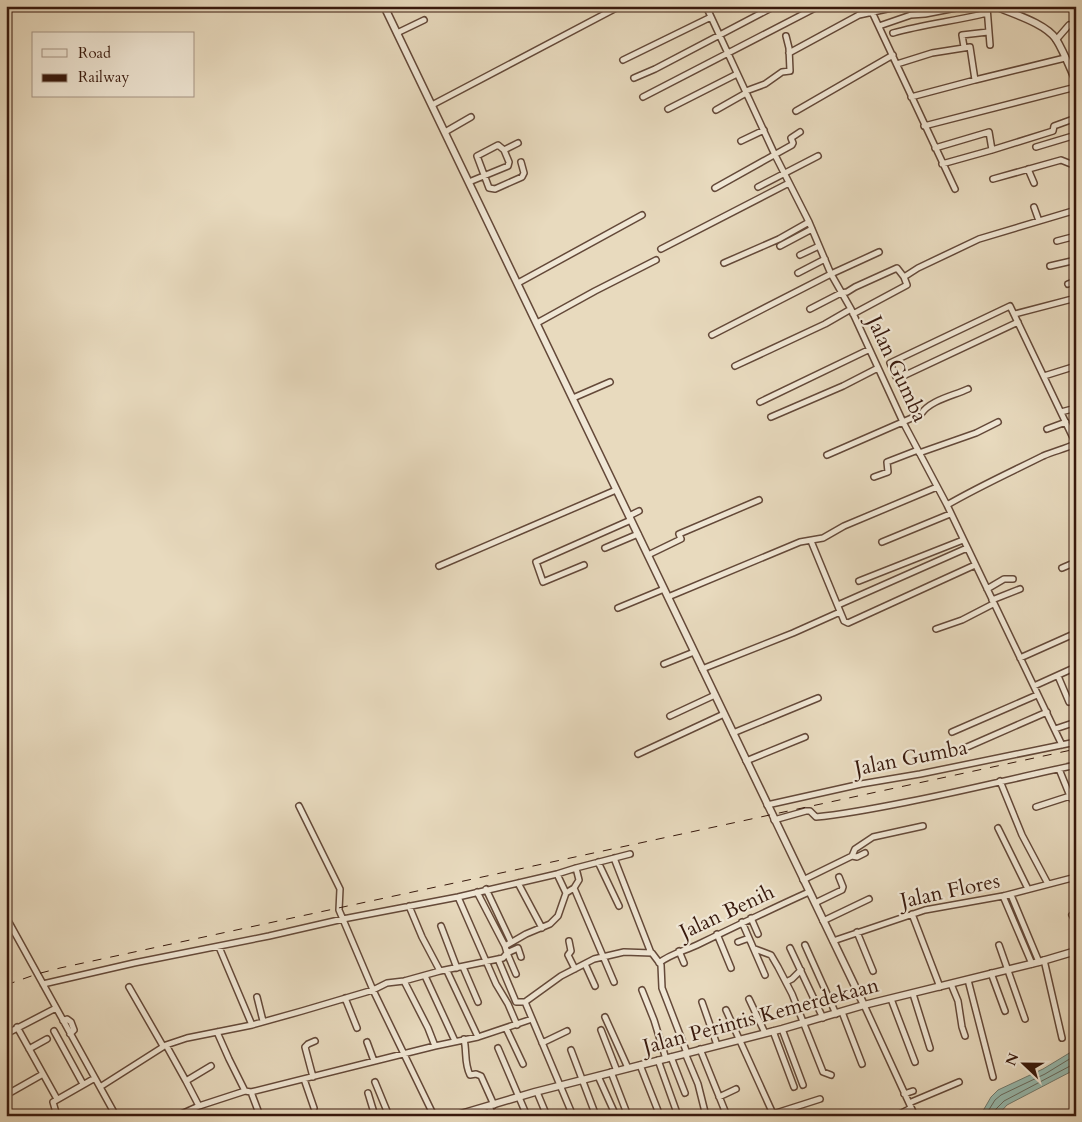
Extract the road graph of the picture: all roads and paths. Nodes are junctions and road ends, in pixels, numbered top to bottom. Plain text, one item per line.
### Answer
1 (384, 6) edge
2 (620, 6) edge
3 (706, 6) edge
4 (775, 6) edge
5 (818, 6) edge
6 (901, 6) edge
7 (966, 6) edge
8 (995, 6) edge
9 (986, 8) edge
10 (872, 12) junction
11 (711, 17) junction
12 (424, 20) dead end
13 (1069, 24) dead end
14 (879, 26) junction
15 (988, 32) junction
16 (397, 33) junction
17 (893, 33) dead end
18 (720, 36) junction
19 (786, 36) dead end
20 (1056, 40) junction
21 (990, 45) dead end
22 (964, 47) junction
23 (789, 53) junction
24 (728, 54) junction
25 (893, 55) junction
26 (1066, 58) junction
27 (623, 60) dead end
28 (896, 64) junction
29 (738, 74) junction
30 (634, 78) dead end
31 (975, 80) junction
32 (1076, 82) edge
33 (1076, 87) edge
34 (746, 92) junction
35 (644, 97) dead end
36 (911, 97) junction
37 (432, 105) junction
38 (668, 109) dead end
39 (716, 110) dead end
40 (796, 110) dead end
41 (471, 117) dead end
42 (1076, 118) edge
43 (924, 126) junction
44 (764, 130) junction
45 (445, 132) junction
46 (800, 132) dead end
47 (1076, 135) edge
48 (742, 141) dead end
49 (518, 143) dead end
50 (1036, 147) dead end
51 (935, 148) junction
52 (504, 150) junction
53 (992, 150) junction
54 (775, 155) junction
55 (818, 156) dead end
56 (521, 162) dead end
57 (1076, 162) edge
58 (942, 164) junction
59 (1028, 169) junction
60 (784, 173) junction
61 (485, 175) junction
62 (993, 180) dead end
63 (469, 182) junction
64 (789, 183) junction
65 (1034, 183) dead end
66 (758, 186) dead end
67 (715, 188) dead end
68 (955, 190) dead end
69 (1034, 207) dead end
70 (1076, 210) edge
71 (642, 215) dead end
72 (809, 222) junction
73 (1039, 222) junction
74 (812, 229) junction
75 (1076, 236) edge
76 (1057, 241) dead end
77 (780, 246) dead end
78 (819, 246) junction
79 (661, 249) dead end
80 (879, 252) dead end
81 (800, 255) dead end
82 (825, 259) junction
83 (656, 260) dead end
84 (1076, 260) edge
85 (724, 263) dead end
86 (1050, 266) dead end
87 (798, 272) dead end
88 (831, 274) junction
89 (904, 277) junction
90 (1076, 281) edge
91 (518, 283) junction
92 (1068, 284) dead end
93 (841, 293) junction
94 (1076, 298) edge
95 (810, 309) dead end
96 (852, 312) junction
97 (1015, 314) junction
98 (537, 322) junction
99 (1018, 322) junction
100 (712, 335) dead end
101 (868, 350) junction
102 (735, 366) dead end
103 (1076, 366) edge
104 (878, 368) junction
105 (894, 371) junction
106 (882, 374) junction
107 (1044, 376) junction
108 (610, 382) dead end
109 (968, 389) dead end
110 (573, 398) junction
111 (760, 402) dead end
112 (1076, 408) edge
113 (1061, 412) junction
114 (771, 417) dead end
115 (903, 422) junction
116 (998, 422) dead end
117 (1066, 422) junction
118 (1047, 429) dead end
119 (1076, 444) edge
120 (918, 452) junction
121 (827, 455) dead end
122 (874, 477) dead end
123 (937, 487) junction
124 (616, 490) junction
125 (760, 500) dead end
126 (947, 505) junction
127 (639, 511) dead end
128 (950, 514) junction
129 (630, 518) junction
130 (638, 534) junction
131 (963, 540) junction
132 (811, 541) junction
133 (882, 542) dead end
134 (605, 548) dead end
135 (967, 548) junction
136 (648, 555) junction
137 (1076, 562) edge
138 (584, 565) dead end
139 (976, 565) junction
140 (439, 566) dead end
141 (1062, 568) dead end
142 (1013, 578) dead end
143 (859, 581) dead end
144 (664, 589) junction
145 (987, 589) junction
146 (1020, 589) dead end
147 (668, 598) junction
148 (993, 602) junction
149 (838, 605) junction
150 (618, 608) dead end
151 (840, 612) junction
152 (936, 629) dead end
153 (1076, 633) edge
154 (694, 652) junction
155 (1020, 658) junction
156 (664, 664) dead end
157 (1076, 667) edge
158 (702, 669) junction
159 (1058, 676) junction
160 (1034, 686) junction
161 (715, 695) junction
162 (1037, 695) junction
163 (818, 698) dead end
164 (1069, 702) dead end
165 (1047, 712) junction
166 (724, 714) junction
167 (670, 716) dead end
168 (1076, 722) edge
169 (1055, 729) junction
170 (952, 732) dead end
171 (733, 733) junction
172 (805, 737) dead end
173 (1076, 742) edge
174 (1062, 745) junction
175 (958, 751) dead end
176 (638, 754) dead end
177 (746, 761) junction
178 (1076, 765) edge
179 (1059, 768) junction
180 (1000, 781) junction
181 (1070, 796) junction
182 (767, 805) junction
183 (1076, 805) edge
184 (299, 806) dead end
185 (1036, 808) dead end
186 (774, 820) junction
187 (923, 826) dead end
188 (998, 828) dead end
189 (865, 853) dead end
190 (630, 854) dead end
191 (852, 856) junction
192 (614, 858) junction
193 (598, 862) junction
194 (576, 868) junction
195 (557, 874) junction
196 (839, 877) dead end
197 (1076, 877) edge
198 (803, 880) junction
199 (518, 883) junction
200 (1048, 884) junction
201 (574, 888) junction
202 (486, 889) junction
203 (1028, 889) junction
204 (477, 892) junction
205 (809, 892) junction
206 (566, 894) junction
207 (1011, 894) junction
208 (1003, 896) junction
209 (458, 897) junction
210 (869, 899) dead end
211 (815, 903) junction
212 (409, 906) junction
213 (619, 906) dead end
214 (912, 914) junction
215 (1072, 915) dead end
216 (6, 917) edge
217 (343, 918) junction
218 (751, 918) junction
219 (823, 921) junction
220 (742, 922) junction
221 (1076, 922) edge
222 (441, 926) dead end
223 (542, 928) junction
224 (857, 932) junction
225 (717, 934) junction
226 (758, 934) dead end
227 (749, 938) junction
228 (569, 941) dead end
229 (833, 941) junction
230 (510, 942) junction
231 (738, 942) dead end
232 (1000, 945) dead end
233 (505, 946) junction
234 (805, 946) dead end
235 (218, 947) junction
236 (790, 948) dead end
237 (755, 950) junction
238 (1076, 951) edge
239 (679, 952) junction
240 (507, 953) junction
241 (652, 953) junction
242 (522, 957) dead end
243 (604, 958) junction
244 (498, 960) junction
245 (487, 962) junction
246 (1038, 962) junction
247 (659, 963) junction
248 (684, 963) dead end
249 (585, 964) junction
250 (463, 967) junction
251 (457, 968) junction
252 (731, 968) dead end
253 (575, 969) junction
254 (1007, 969) junction
255 (801, 970) junction
256 (440, 971) junction
257 (447, 971) junction
258 (873, 971) dead end
259 (516, 974) dead end
260 (765, 974) dead end
261 (991, 974) junction
262 (424, 976) junction
263 (968, 980) junction
264 (404, 981) junction
265 (614, 982) dead end
266 (786, 982) junction
267 (43, 984) junction
268 (951, 984) junction
269 (595, 986) dead end
270 (129, 987) dead end
271 (940, 987) junction
272 (373, 990) junction
273 (642, 990) dead end
274 (913, 994) junction
275 (257, 998) dead end
276 (345, 998) junction
277 (749, 999) dead end
278 (891, 999) junction
279 (478, 1002) dead end
280 (525, 1002) junction
281 (702, 1002) dead end
282 (864, 1005) junction
283 (56, 1008) junction
284 (726, 1010) dead end
285 (1005, 1011) dead end
286 (839, 1013) junction
287 (605, 1017) dead end
288 (823, 1018) junction
289 (532, 1019) junction
290 (1025, 1019) dead end
291 (263, 1021) junction
292 (804, 1023) junction
293 (252, 1024) junction
294 (517, 1025) junction
295 (17, 1027) junction
296 (357, 1028) dead end
297 (506, 1028) junction
298 (782, 1029) junction
299 (54, 1030) dead end
300 (601, 1030) dead end
301 (567, 1031) dead end
302 (773, 1031) junction
303 (218, 1032) junction
304 (765, 1033) junction
305 (6, 1034) edge
306 (965, 1036) dead end
307 (478, 1037) junction
308 (1062, 1038) dead end
309 (47, 1039) dead end
310 (464, 1039) junction
311 (739, 1039) junction
312 (315, 1041) dead end
313 (455, 1041) junction
314 (367, 1042) dead end
315 (542, 1043) junction
316 (717, 1045) junction
317 (165, 1046) junction
318 (435, 1046) junction
319 (498, 1048) dead end
320 (930, 1048) dead end
321 (29, 1049) junction
322 (700, 1049) junction
323 (571, 1050) dead end
324 (686, 1053) junction
325 (405, 1054) junction
326 (669, 1058) junction
327 (658, 1060) junction
328 (374, 1061) junction
329 (915, 1062) dead end
330 (523, 1064) dead end
331 (862, 1064) dead end
332 (640, 1065) junction
333 (211, 1066) dead end
334 (628, 1068) junction
335 (614, 1072) junction
336 (43, 1074) junction
337 (831, 1075) dead end
338 (598, 1076) junction
339 (313, 1077) junction
340 (993, 1077) dead end
341 (95, 1078) junction
342 (304, 1079) junction
343 (583, 1080) junction
344 (186, 1081) junction
345 (374, 1082) dead end
346 (959, 1082) dead end
347 (83, 1084) junction
348 (803, 1085) dead end
349 (561, 1086) junction
350 (100, 1087) junction
351 (794, 1087) dead end
352 (736, 1090) dead end
353 (913, 1091) dead end
354 (248, 1092) junction
355 (537, 1092) junction
356 (368, 1093) dead end
357 (685, 1093) dead end
358 (904, 1094) junction
359 (6, 1095) edge
360 (519, 1097) junction
361 (719, 1097) junction
362 (820, 1099) dead end
363 (57, 1100) junction
364 (910, 1105) junction
365 (199, 1106) junction
366 (491, 1106) junction
367 (314, 1108) dead end
368 (677, 1113) dead end
369 (458, 1115) edge
370 (773, 1115) edge
371 (57, 1116) edge
372 (116, 1116) edge
373 (177, 1116) edge
374 (260, 1116) edge
375 (375, 1116) edge
376 (389, 1116) edge
377 (434, 1116) edge
378 (493, 1116) edge
379 (527, 1116) edge
380 (547, 1116) edge
381 (573, 1116) edge
382 (596, 1116) edge
383 (616, 1116) edge
384 (628, 1116) edge
385 (660, 1116) edge
386 (706, 1116) edge
387 (727, 1116) edge
388 (896, 1116) edge
389 (915, 1116) edge

1 - 16 street
2 - 37 street
3 - 11 street, Jalan Gumba
4 - 18 street
5 - 24 street
6 - 10 street
7 - 14 street
8 - 20 street
9 - 15 street
9 - 17 street
10 - 14 street
10 - 23 street
11 - 18 street, Jalan Gumba
11 - 27 street
12 - 16 street
13 - 20 street
14 - 25 street
15 - 21 street
15 - 22 street
16 - 37 street
18 - 24 street, Jalan Gumba
18 - 30 street
19 - 23 street
20 - 26 street
22 - 28 street
22 - 31 street
23 - 34 street
24 - 29 street, Jalan Gumba
24 - 35 street
25 - 28 street
25 - 40 street
26 - 31 street
26 - 32 street
28 - 36 street
29 - 34 street, Jalan Gumba
29 - 38 street
31 - 36 street
33 - 43 street
34 - 39 street
34 - 44 street, Jalan Gumba
36 - 43 street
37 - 45 street
41 - 45 street
42 - 53 street
43 - 51 street
44 - 48 street
44 - 54 street, Jalan Gumba
45 - 63 street
46 - 54 street
47 - 50 street
49 - 52 street
51 - 53 street
51 - 58 street
52 - 61 street
52 - 61 street
53 - 58 street
54 - 60 street, Jalan Gumba
54 - 67 street
55 - 60 street
56 - 61 street
57 - 59 street
58 - 68 street
59 - 62 street
59 - 65 street
60 - 64 street, Jalan Gumba
60 - 66 street
61 - 63 street
63 - 91 street
64 - 72 street, Jalan Gumba
64 - 79 street
69 - 73 street
70 - 73 street
71 - 91 street
72 - 74 street, Jalan Gumba
72 - 85 street
73 - 89 street
74 - 77 street
74 - 78 street, Jalan Gumba
75 - 76 street
78 - 81 street
78 - 82 street, Jalan Gumba
80 - 88 street
82 - 87 street
82 - 88 street, Jalan Gumba
83 - 98 street
84 - 86 street
88 - 93 street, Jalan Gumba
88 - 100 street
89 - 93 street
89 - 96 street
90 - 92 street
91 - 98 street
93 - 95 street
93 - 96 street, Jalan Gumba
94 - 97 street
96 - 101 street, Jalan Gumba
96 - 102 street
97 - 99 street
97 - 105 street
98 - 110 street
99 - 105 street
99 - 107 street
101 - 104 street, Jalan Gumba
101 - 111 street
103 - 107 street
104 - 106 street, Jalan Gumba
104 - 114 street
105 - 106 street
106 - 115 street, Jalan Gumba
107 - 113 street
108 - 110 street
109 - 115 street
110 - 124 street
112 - 113 street
113 - 117 street
115 - 120 street, Jalan Gumba
115 - 121 street
116 - 120 street
117 - 118 street
117 - 119 street
119 - 126 street
120 - 122 street
120 - 123 street, Jalan Gumba
123 - 126 street, Jalan Gumba
123 - 132 street
124 - 129 street
124 - 140 street
125 - 136 street
126 - 128 street, Jalan Gumba
127 - 129 street
128 - 131 street, Jalan Gumba
128 - 133 street
129 - 130 street
129 - 138 street
130 - 134 street
130 - 136 street
131 - 135 street, Jalan Gumba
131 - 143 street
132 - 147 street
132 - 149 street
135 - 139 street, Jalan Gumba
135 - 149 street
136 - 144 street
137 - 141 street
139 - 145 street, Jalan Gumba
139 - 151 street
142 - 145 street
144 - 147 street
144 - 150 street
145 - 148 street, Jalan Gumba
146 - 148 street
147 - 154 street
148 - 152 street
148 - 155 street, Jalan Gumba
149 - 151 street
151 - 158 street
153 - 155 street
154 - 156 street
154 - 158 street
155 - 160 street, Jalan Gumba
157 - 159 street
158 - 161 street
159 - 160 street
159 - 164 street
160 - 162 street, Jalan Gumba
161 - 166 street
161 - 167 street
162 - 165 street, Jalan Gumba
162 - 170 street
163 - 171 street
165 - 169 street, Jalan Gumba
165 - 175 street
166 - 171 street
166 - 176 street
168 - 169 street
169 - 174 street, Jalan Gumba
171 - 177 street
172 - 177 street
173 - 174 street, Jalan Gumba
174 - 182 street, Jalan Gumba
177 - 182 street
178 - 179 street
179 - 180 street
179 - 181 street
180 - 186 street
180 - 200 street
181 - 183 street
181 - 185 street
182 - 186 street
184 - 217 street
186 - 198 street
187 - 191 street
188 - 203 street
189 - 191 street
190 - 192 street
191 - 198 street
192 - 193 street
192 - 241 street
193 - 194 street
193 - 213 street
194 - 195 street
194 - 201 street
195 - 199 street
195 - 206 street
196 - 211 street
197 - 200 street, Jalan Flores
198 - 205 street
199 - 202 street
199 - 223 street
200 - 203 street, Jalan Flores
201 - 206 street
201 - 243 street
202 - 204 street
202 - 230 street
203 - 207 street, Jalan Flores
204 - 209 street
204 - 233 street
205 - 211 street
205 - 218 street, Jalan Benih
206 - 223 street
207 - 208 street, Jalan Flores
207 - 246 street
208 - 214 street, Jalan Flores
208 - 246 street
209 - 212 street
209 - 245 street
210 - 219 street
211 - 219 street
212 - 217 street
212 - 256 street
214 - 224 street, Jalan Flores
214 - 271 street
215 - 221 street
216 - 267 street
217 - 235 street
217 - 272 street
218 - 220 street, Jalan Benih
218 - 226 street
219 - 229 street
220 - 225 street, Jalan Benih
220 - 227 street
222 - 251 street
223 - 230 street
224 - 229 street, Jalan Flores
224 - 258 street
225 - 239 street, Jalan Benih
225 - 252 street
227 - 231 street
227 - 237 street
228 - 253 street
229 - 282 street
230 - 233 street
232 - 254 street
233 - 240 street
234 - 286 street
235 - 267 street
235 - 293 street
236 - 255 street
237 - 260 street
237 - 266 street
238 - 246 street, Jalan Perintis Kemerdekaan
239 - 247 street, Jalan Benih
239 - 248 street
240 - 242 street
240 - 244 street
240 - 259 street
241 - 243 street
241 - 247 street
243 - 249 street
243 - 265 street
244 - 245 street
244 - 280 street
245 - 250 street
245 - 294 street
246 - 254 street, Jalan Perintis Kemerdekaan
246 - 308 street
247 - 324 street
249 - 253 street
249 - 269 street
250 - 251 street
250 - 279 street
251 - 257 street
253 - 280 street
254 - 261 street, Jalan Perintis Kemerdekaan
254 - 290 street
255 - 266 street
255 - 288 street
256 - 257 street
256 - 262 street
257 - 307 street
261 - 263 street, Jalan Perintis Kemerdekaan
261 - 285 street
262 - 264 street
262 - 313 street
263 - 268 street, Jalan Perintis Kemerdekaan
263 - 340 street
264 - 272 street
264 - 318 street
266 - 292 street
267 - 283 street
268 - 271 street, Jalan Perintis Kemerdekaan
268 - 306 street
270 - 317 street
271 - 274 street, Jalan Perintis Kemerdekaan
272 - 276 street
272 - 325 street
273 - 326 street
274 - 278 street, Jalan Perintis Kemerdekaan
274 - 320 street
275 - 291 street
276 - 291 street
276 - 296 street
277 - 304 street
278 - 282 street, Jalan Perintis Kemerdekaan
278 - 329 street
280 - 289 street
281 - 316 street
282 - 286 street, Jalan Perintis Kemerdekaan
282 - 358 street
283 - 295 street
283 - 341 street
284 - 311 street
286 - 288 street, Jalan Perintis Kemerdekaan
286 - 331 street
287 - 334 street
288 - 292 street, Jalan Perintis Kemerdekaan
289 - 294 street
289 - 315 street
291 - 293 street
292 - 298 street, Jalan Perintis Kemerdekaan
292 - 337 street
293 - 303 street
294 - 297 street
295 - 305 street
295 - 321 street
297 - 307 street
297 - 330 street
298 - 302 street, Jalan Perintis Kemerdekaan
298 - 348 street
299 - 347 street
300 - 335 street
301 - 315 street
302 - 304 street, Jalan Perintis Kemerdekaan
302 - 351 street
303 - 317 street
303 - 354 street
304 - 311 street, Jalan Perintis Kemerdekaan
307 - 310 street
309 - 321 street
310 - 313 street
310 - 366 street
311 - 316 street, Jalan Perintis Kemerdekaan
311 - 370 street
312 - 339 street
313 - 318 street
314 - 328 street
315 - 349 street
316 - 322 street, Jalan Perintis Kemerdekaan
317 - 344 street
317 - 350 street
318 - 325 street
319 - 360 street
321 - 336 street
322 - 324 street, Jalan Perintis Kemerdekaan
322 - 361 street
323 - 343 street
324 - 326 street, Jalan Perintis Kemerdekaan
324 - 386 street
325 - 328 street
325 - 377 street
326 - 327 street, Jalan Perintis Kemerdekaan
326 - 357 street
327 - 332 street, Jalan Perintis Kemerdekaan
327 - 368 street
328 - 339 street
332 - 334 street, Jalan Perintis Kemerdekaan
332 - 385 street
333 - 344 street
334 - 335 street, Jalan Perintis Kemerdekaan
335 - 338 street, Jalan Perintis Kemerdekaan
335 - 384 street
336 - 359 street
336 - 363 street
338 - 343 street, Jalan Perintis Kemerdekaan
338 - 383 street
339 - 342 street
341 - 347 street
341 - 350 street
342 - 354 street
342 - 367 street
343 - 349 street, Jalan Perintis Kemerdekaan
343 - 382 street
344 - 365 street
345 - 376 street
346 - 364 street
347 - 363 street
349 - 355 street, Jalan Perintis Kemerdekaan
349 - 381 street
350 - 372 street
352 - 361 street
353 - 358 street
354 - 365 street
354 - 374 street
355 - 360 street, Jalan Perintis Kemerdekaan
355 - 380 street
356 - 375 street
358 - 364 street
360 - 366 street, Jalan Perintis Kemerdekaan
360 - 379 street
361 - 387 street
362 - 370 street
363 - 371 street
364 - 388 street
364 - 389 street
365 - 373 street
366 - 369 street, Jalan Perintis Kemerdekaan
366 - 378 street

